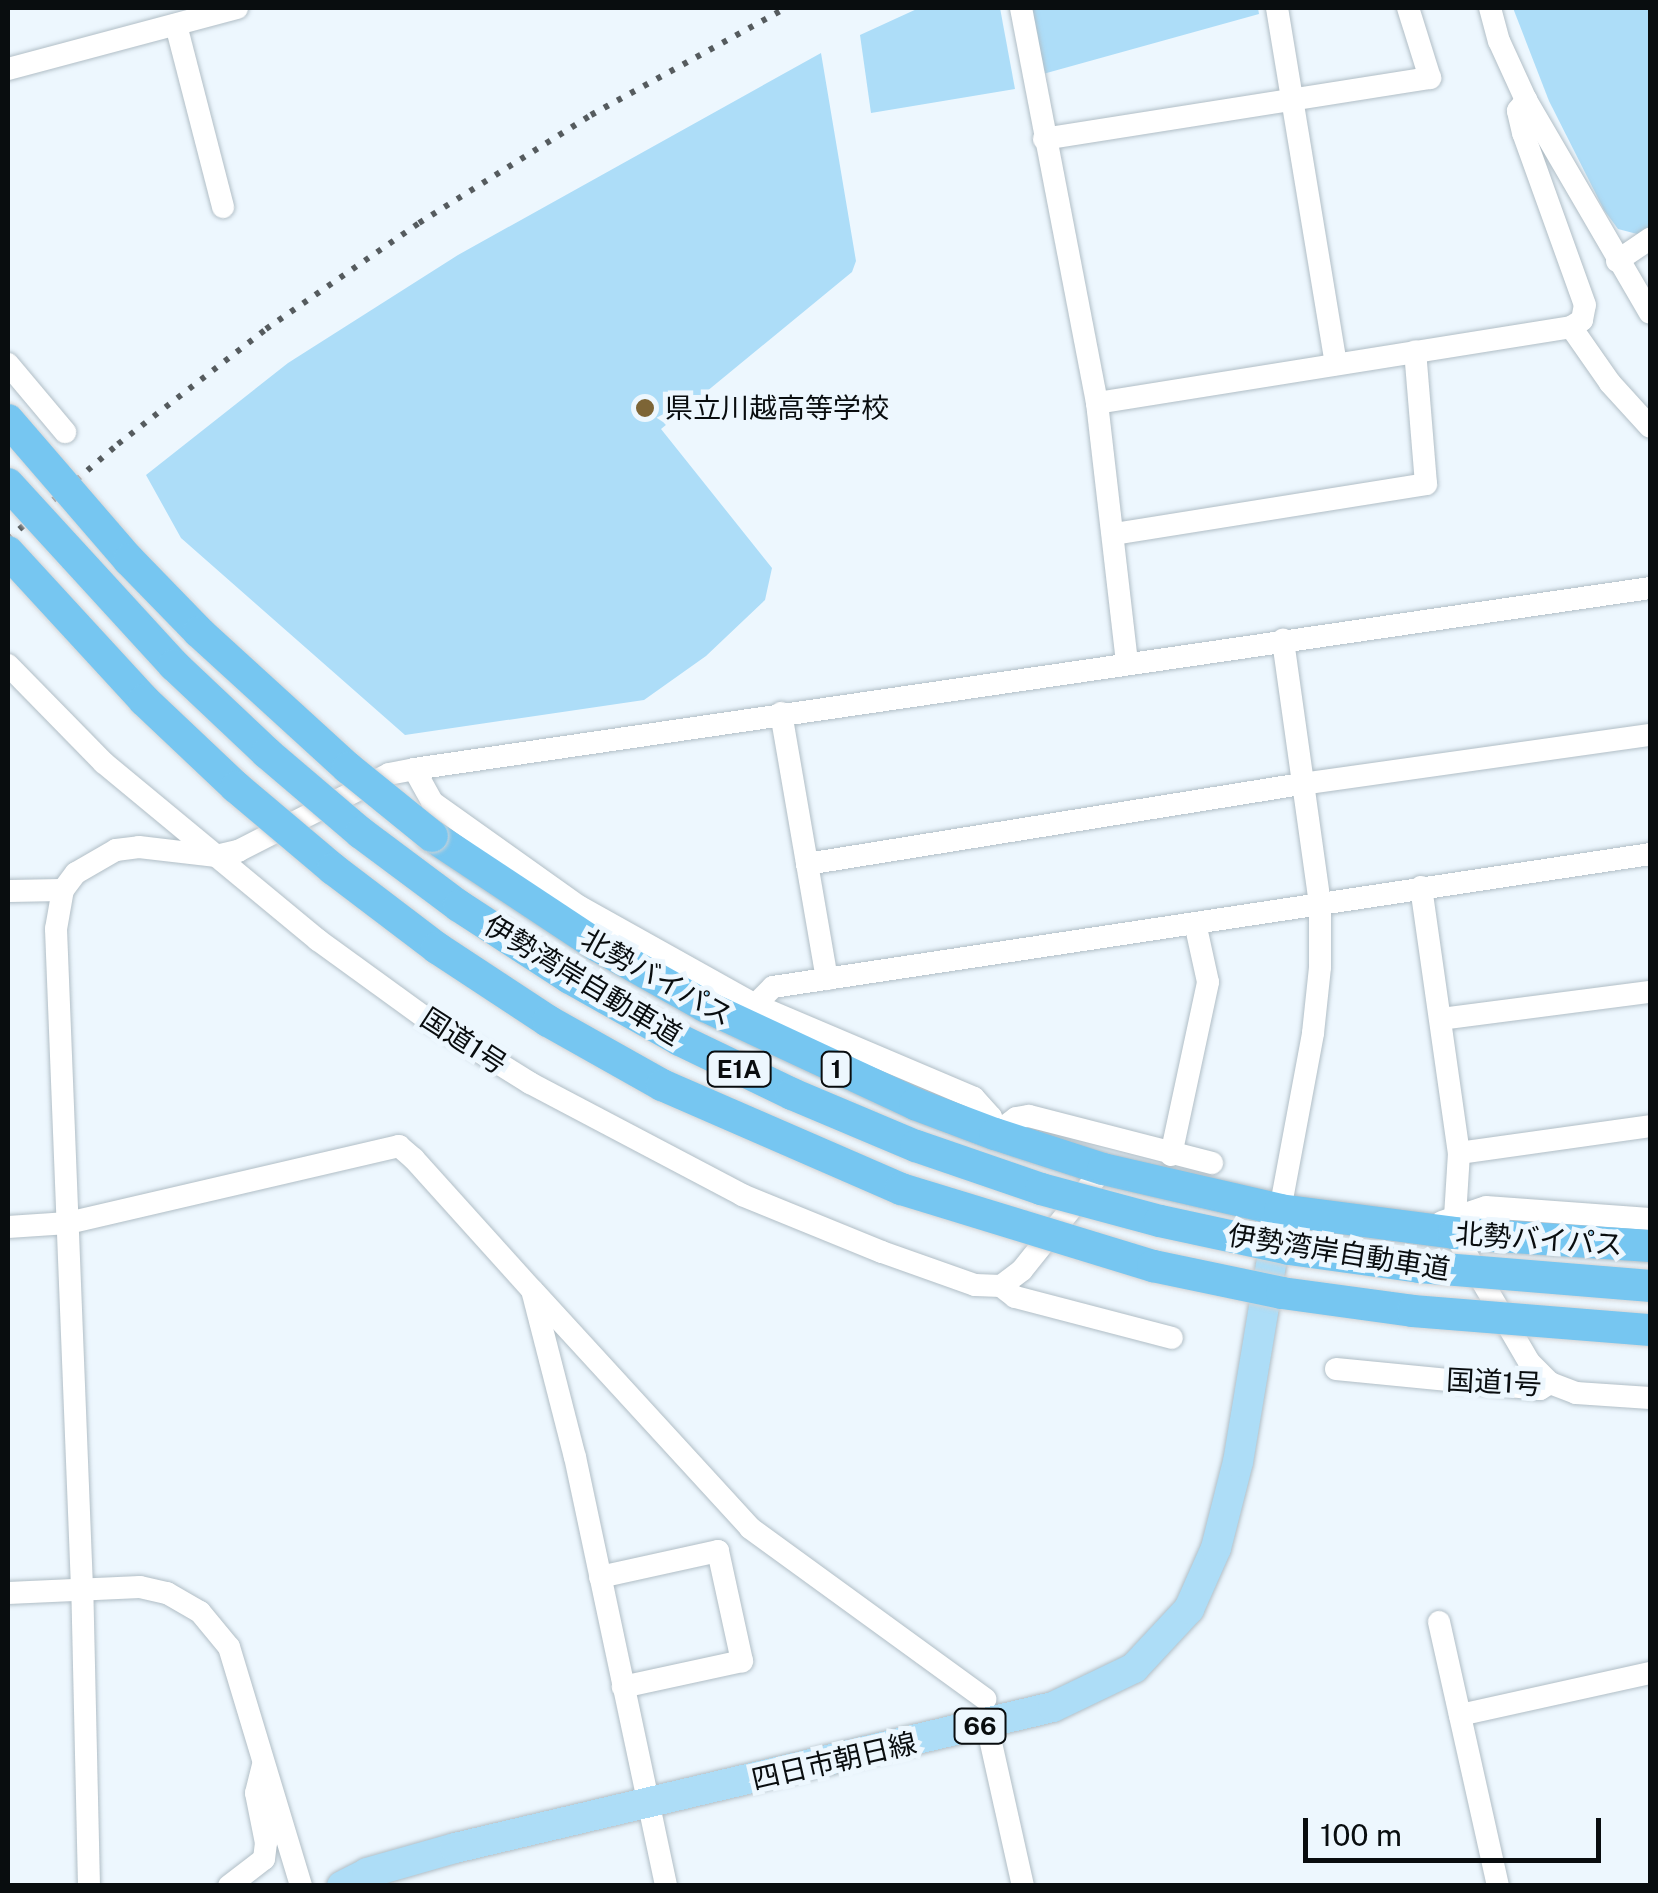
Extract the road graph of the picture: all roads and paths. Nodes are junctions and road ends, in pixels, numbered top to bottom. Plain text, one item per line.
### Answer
1 (237, 8) edge
2 (1021, 8) edge
3 (1277, 8) edge
4 (1408, 8) edge
5 (1490, 8) edge
6 (176, 24) junction
7 (8, 69) edge
8 (1292, 100) junction
9 (1526, 100) junction
10 (1044, 139) junction
11 (222, 206) dead end
12 (1650, 239) edge
13 (1618, 261) junction
14 (1650, 313) edge
15 (1571, 327) junction
16 (1416, 351) junction
17 (8, 364) edge
18 (1336, 364) junction
19 (1097, 403) junction
20 (8, 420) edge
21 (1650, 427) edge
22 (65, 432) dead end
23 (8, 484) edge
24 (1114, 534) junction
25 (8, 552) edge
26 (1650, 588) edge
27 (1282, 640) junction
28 (1127, 662) junction
29 (8, 665) edge
30 (780, 712) junction
31 (1650, 735) edge
32 (414, 769) junction
33 (1302, 784) junction
34 (1650, 854) edge
35 (216, 856) junction
36 (807, 864) junction
37 (1421, 887) junction
38 (62, 890) junction
39 (8, 892) edge
40 (1320, 904) junction
41 (1195, 923) junction
42 (826, 979) junction
43 (1650, 992) edge
44 (755, 1005) junction
45 (1441, 1019) junction
46 (974, 1098) junction
47 (1029, 1116) junction
48 (1650, 1126) edge
49 (996, 1134) junction
50 (1459, 1153) junction
51 (1171, 1156) junction
52 (1212, 1163) dead end
53 (1103, 1169) junction
54 (1280, 1210) junction
55 (1650, 1219) edge
56 (68, 1223) junction
57 (1454, 1225) junction
58 (8, 1228) edge
59 (1650, 1246) edge
60 (1001, 1286) junction
61 (1650, 1286) edge
62 (532, 1290) junction
63 (1650, 1330) edge
64 (1172, 1338) dead end
65 (1336, 1369) dead end
66 (1550, 1383) junction
67 (1650, 1398) edge
68 (600, 1576) junction
69 (82, 1588) junction
70 (8, 1593) edge
71 (1440, 1622) dead end
72 (1650, 1673) edge
73 (623, 1687) junction
74 (986, 1712) junction
75 (1460, 1715) junction
76 (264, 1762) junction
77 (647, 1804) junction
78 (88, 1886) edge
79 (230, 1886) edge
80 (301, 1886) edge
81 (342, 1886) edge
82 (666, 1886) edge
83 (1023, 1886) edge
84 (1498, 1886) edge

1 - 6 street
2 - 10 street
3 - 8 street
4 - 8 street
5 - 9 street
6 - 7 street
6 - 11 street
8 - 10 street
8 - 18 street
9 - 13 street
9 - 15 street
10 - 19 street
12 - 13 street
13 - 14 street
15 - 16 street
15 - 21 street
16 - 18 street
16 - 24 street
17 - 22 street
18 - 19 street
19 - 24 street
20 - 49 highway, 北勢バイパス / 1, bridge
23 - 61 highway, 伊勢湾岸自動車道 / E1A, bridge
24 - 28 street
25 - 63 highway, 伊勢湾岸自動車道 / E1A, bridge
26 - 27 street
27 - 28 street
27 - 33 street
28 - 30 street
29 - 35 street, 国道1号
30 - 32 street
30 - 36 street
31 - 33 street
32 - 35 street
32 - 44 street
33 - 36 street
33 - 40 street
34 - 37 street
35 - 38 street
35 - 60 street, 国道1号
36 - 42 street
37 - 40 street
37 - 45 street
38 - 39 street
38 - 56 street
40 - 41 street
40 - 54 street
41 - 42 street
41 - 51 street
42 - 44 street
43 - 45 street
44 - 46 street
45 - 50 street
46 - 47 street
46 - 49 street
47 - 49 street
47 - 51 street
48 - 50 street
49 - 53 highway, 北勢バイパス / 1
50 - 57 street
51 - 52 street
53 - 54 highway, 北勢バイパス / 1
53 - 60 street
54 - 57 highway, 北勢バイパス / 1
54 - 74 main road, 四日市朝日線 / 66
55 - 57 street
56 - 58 street
56 - 62 street
56 - 69 street
57 - 59 highway, 北勢バイパス / 1
57 - 66 street
60 - 64 street, 国道1号
62 - 68 street
62 - 74 street
65 - 66 street, 国道1号
66 - 67 street, 国道1号
68 - 73 street
68 - 73 street
69 - 70 street
69 - 76 street
69 - 78 street
71 - 75 street
72 - 75 street
73 - 77 street
74 - 77 main road, 四日市朝日線 / 66
74 - 83 street
75 - 84 street
76 - 79 street
76 - 80 street
77 - 81 main road, 四日市朝日線 / 66
77 - 82 street

